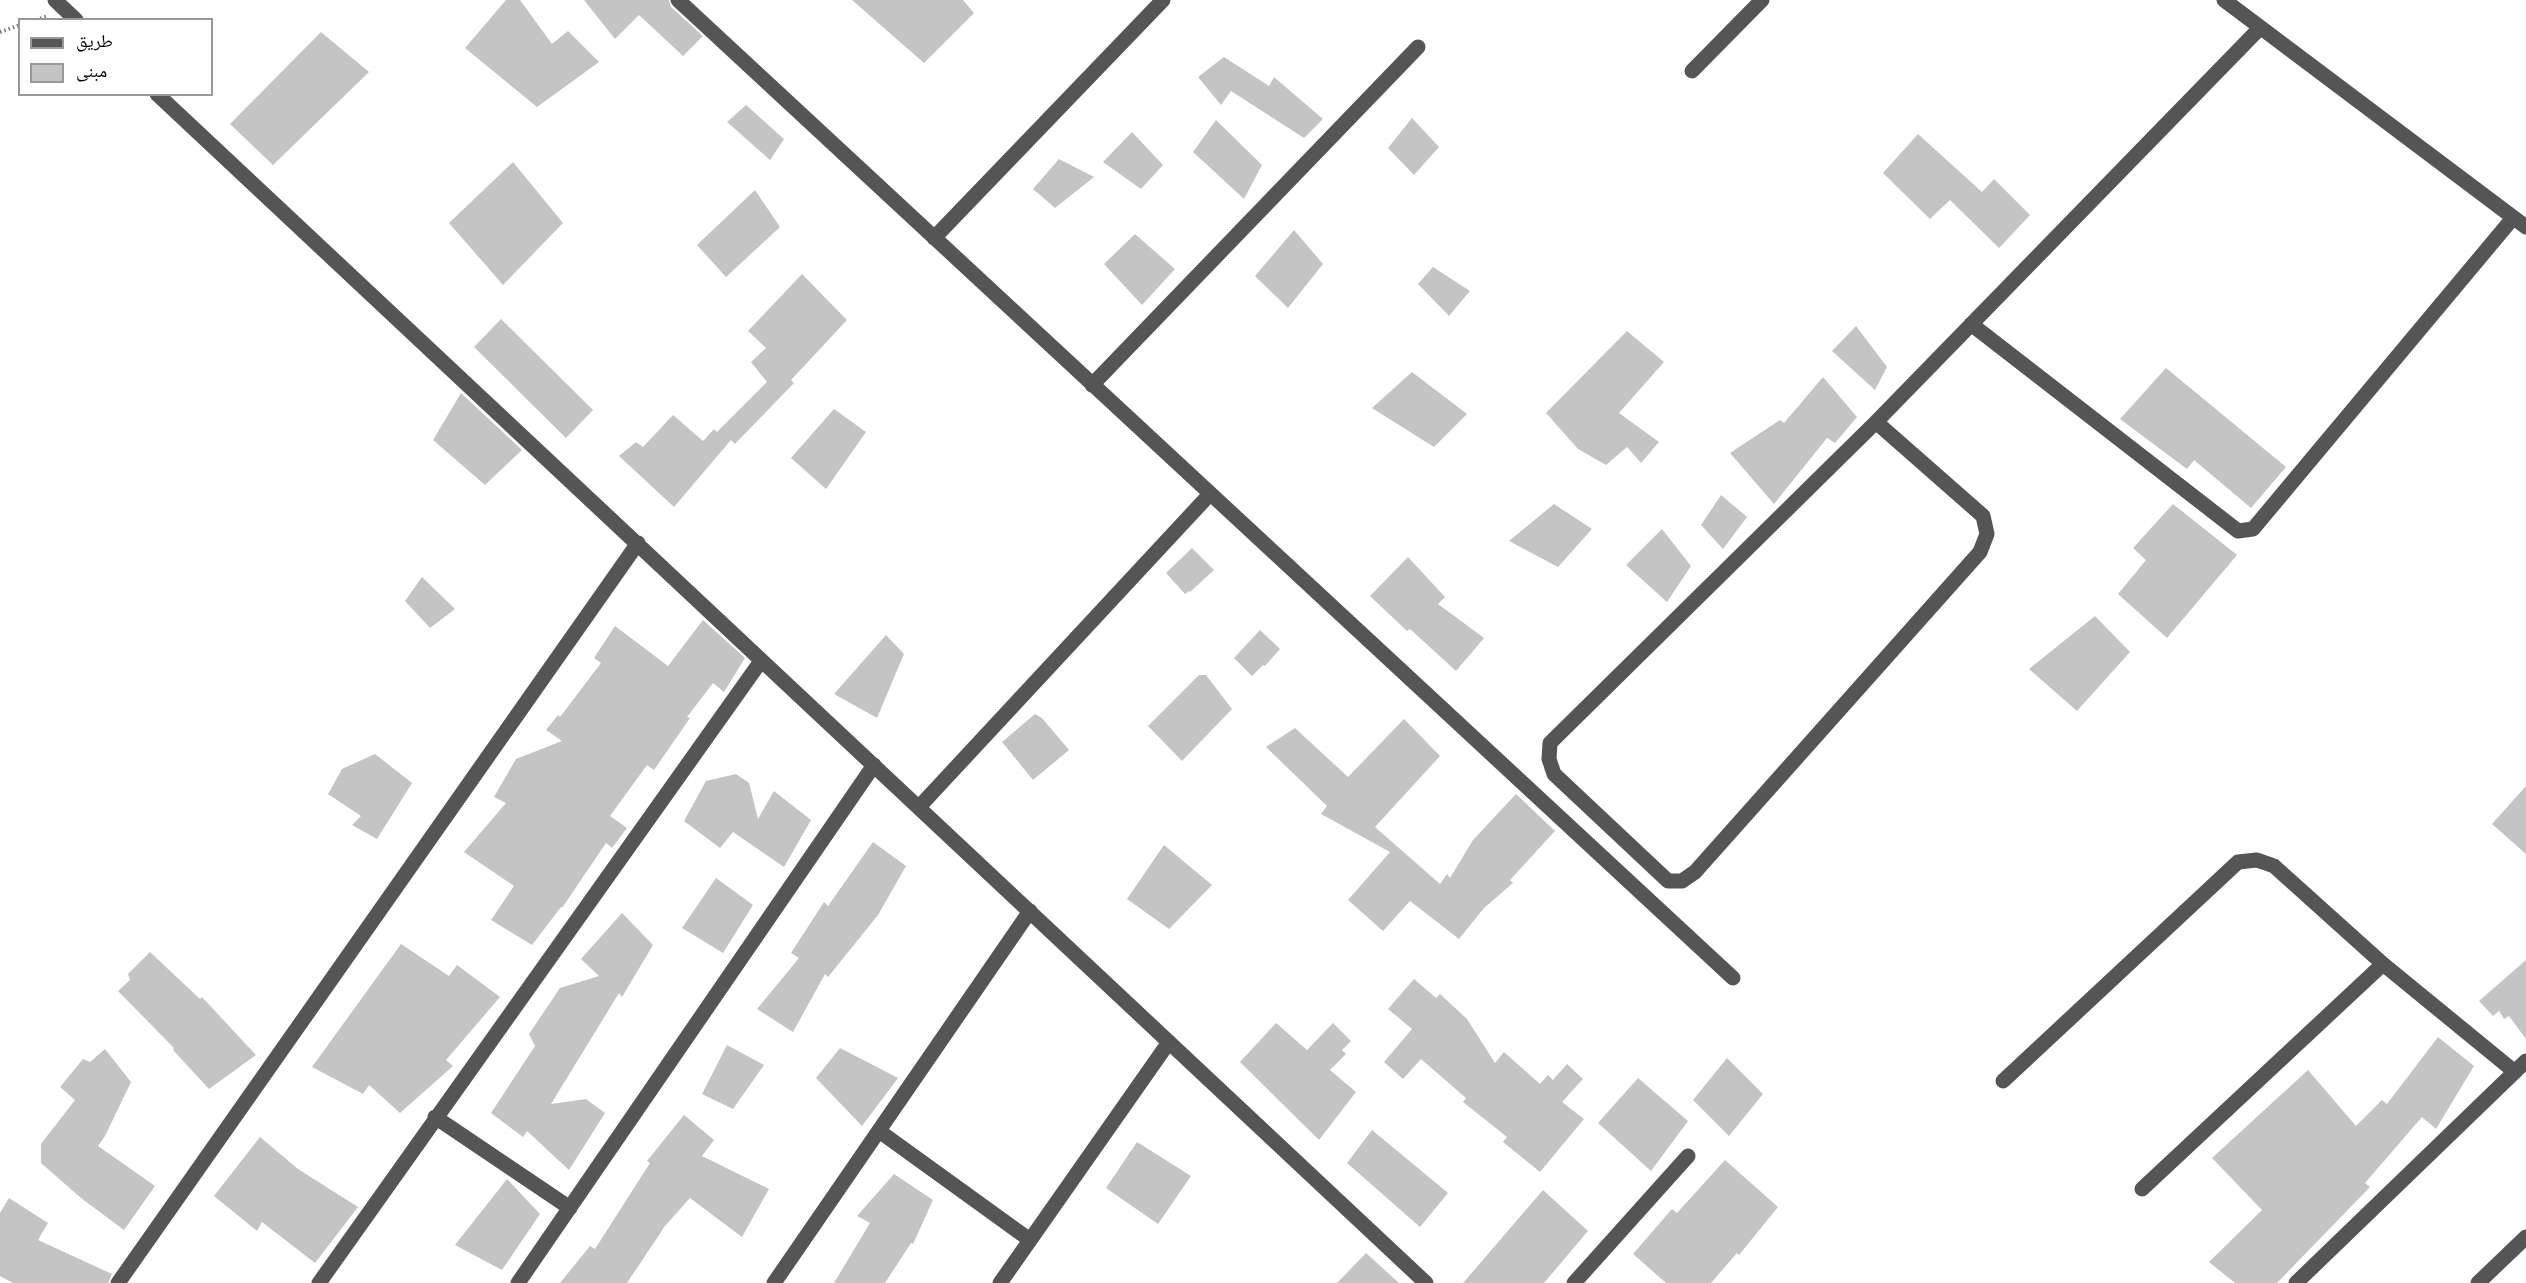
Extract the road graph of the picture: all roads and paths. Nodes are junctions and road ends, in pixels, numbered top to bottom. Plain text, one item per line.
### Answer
1 (55, 0) edge
2 (678, 0) edge
3 (1163, 0) edge
4 (1762, 0) edge
5 (2224, 0) edge
6 (74, 18) edge
7 (18, 26) edge
8 (2260, 28) junction
9 (0, 32) edge
10 (1418, 47) dead end
11 (1692, 71) dead end
12 (159, 96) edge
13 (2513, 218) junction
14 (2526, 227) edge
15 (934, 238) junction
16 (1971, 324) junction
17 (1092, 385) junction
18 (1876, 422) junction
19 (1210, 494) junction
20 (638, 543) junction
21 (761, 661) junction
22 (874, 765) junction
23 (919, 807) junction
24 (1030, 912) junction
25 (2383, 964) junction
26 (1733, 978) dead end
27 (1169, 1042) junction
28 (2526, 1061) edge
29 (2515, 1072) junction
30 (2004, 1081) dead end
31 (435, 1117) junction
32 (879, 1131) junction
33 (1688, 1156) dead end
34 (2142, 1189) dead end
35 (570, 1208) junction
36 (2526, 1237) edge
37 (1030, 1240) junction
38 (118, 1283) edge
39 (319, 1283) edge
40 (518, 1283) edge
41 (774, 1283) edge
42 (1000, 1283) edge
43 (1426, 1283) edge
44 (1574, 1283) edge
45 (2296, 1283) edge
46 (2478, 1283) edge

1 - 6 street
2 - 15 street
3 - 15 street
4 - 11 street
5 - 8 street
7 - 9 path
8 - 13 street
8 - 16 street
10 - 17 street
12 - 20 street
13 - 14 street
13 - 16 street
15 - 17 street
16 - 18 street
17 - 19 street
18 - 18 street
19 - 23 street
19 - 26 street
20 - 21 street
20 - 38 street
21 - 22 street
21 - 31 street
22 - 23 street
22 - 35 street
23 - 24 street
24 - 27 street
24 - 32 street
25 - 29 street
25 - 30 street
25 - 34 street
27 - 37 street
27 - 43 street
28 - 29 street
29 - 45 street
31 - 35 street
31 - 39 street
32 - 37 street
32 - 41 street
33 - 44 street
35 - 40 street
36 - 46 street
37 - 42 street

